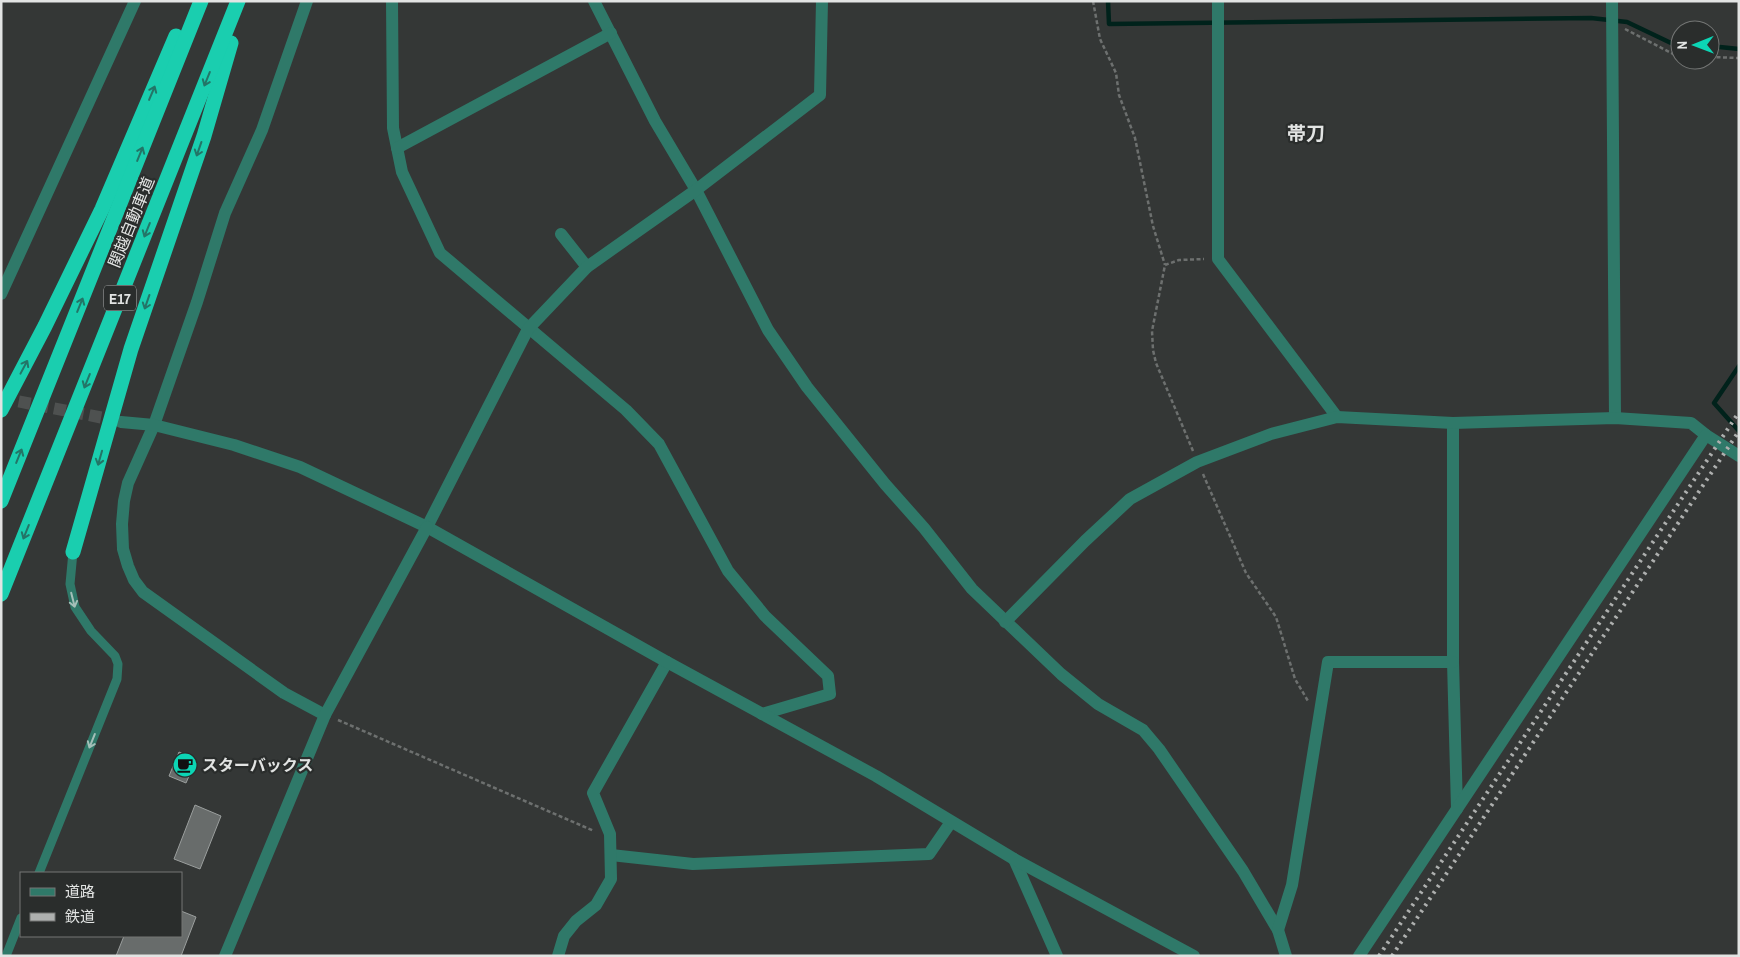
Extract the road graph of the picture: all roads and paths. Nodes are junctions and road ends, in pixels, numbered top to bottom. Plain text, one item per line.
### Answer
1 (135, 1) edge
2 (191, 1) edge
3 (201, 1) edge
4 (238, 1) edge
5 (243, 1) edge
6 (307, 1) edge
7 (392, 1) edge
8 (594, 1) edge
9 (822, 1) edge
10 (1093, 1) edge
11 (1218, 1) edge
12 (1612, 1) edge
13 (1612, 28) junction
14 (611, 33) junction
15 (1670, 52) edge
16 (1720, 57) edge
17 (1739, 58) edge
18 (397, 148) junction
19 (696, 190) junction
20 (561, 234) dead end
21 (1218, 259) junction
22 (1166, 265) junction
23 (587, 267) junction
24 (1, 294) edge
25 (528, 329) junction
26 (1, 410) edge
27 (1337, 417) junction
28 (1615, 418) junction
29 (121, 422) tunnel mouth
30 (1453, 423) junction
31 (154, 425) junction
32 (1706, 435) junction
33 (1739, 456) edge
34 (1198, 462) junction
35 (1, 501) edge
36 (427, 527) junction
37 (73, 552) joint
38 (1, 594) edge
39 (1005, 622) junction
40 (666, 662) junction
41 (1453, 662) junction
42 (762, 714) junction
43 (325, 715) junction
44 (1319, 720) junction
45 (1456, 809) junction
46 (951, 822) junction
47 (610, 834) junction
48 (611, 855) junction
49 (1014, 859) junction
50 (39, 872) edge
51 (20, 921) edge
52 (1278, 930) junction
53 (6, 956) edge
54 (225, 956) edge
55 (558, 956) edge
56 (1057, 956) edge
57 (1194, 956) edge
58 (1286, 956) edge
59 (1359, 956) edge

1 - 24 street
26 -> 2 highway
35 -> 3 highway, 関越自動車道 / E17
4 -> 38 highway, 関越自動車道 / E17
5 -> 37 highway
6 - 31 street
7 - 18 street
8 - 14 street
9 - 19 street
10 - 22 path
11 - 21 street
12 - 13 street
13 - 15 path
13 - 28 street
14 - 18 street
14 - 19 street
16 - 17 path
18 - 25 street
19 - 23 street
19 - 39 street
20 - 23 street
21 - 22 path
21 - 27 street
22 - 34 path
23 - 25 street
25 - 36 street
25 - 42 street
27 - 30 street
27 - 34 street
28 - 30 street
28 - 32 street
29 - 31 street
30 - 41 street
31 - 36 street
31 - 43 street
32 - 33 street
32 - 45 street
34 - 39 street
34 - 44 path
36 - 40 street
36 - 43 street
37 -> 50 lane
39 - 52 street
40 - 42 street
40 - 47 street
41 - 44 street
41 - 45 street
42 - 46 street
43 - 47 path
43 - 54 street
44 - 52 street
45 - 59 street
46 - 48 street
46 - 49 street
47 - 48 street
48 - 55 street
49 - 56 street
49 - 57 street
51 - 53 lane
52 - 58 street

